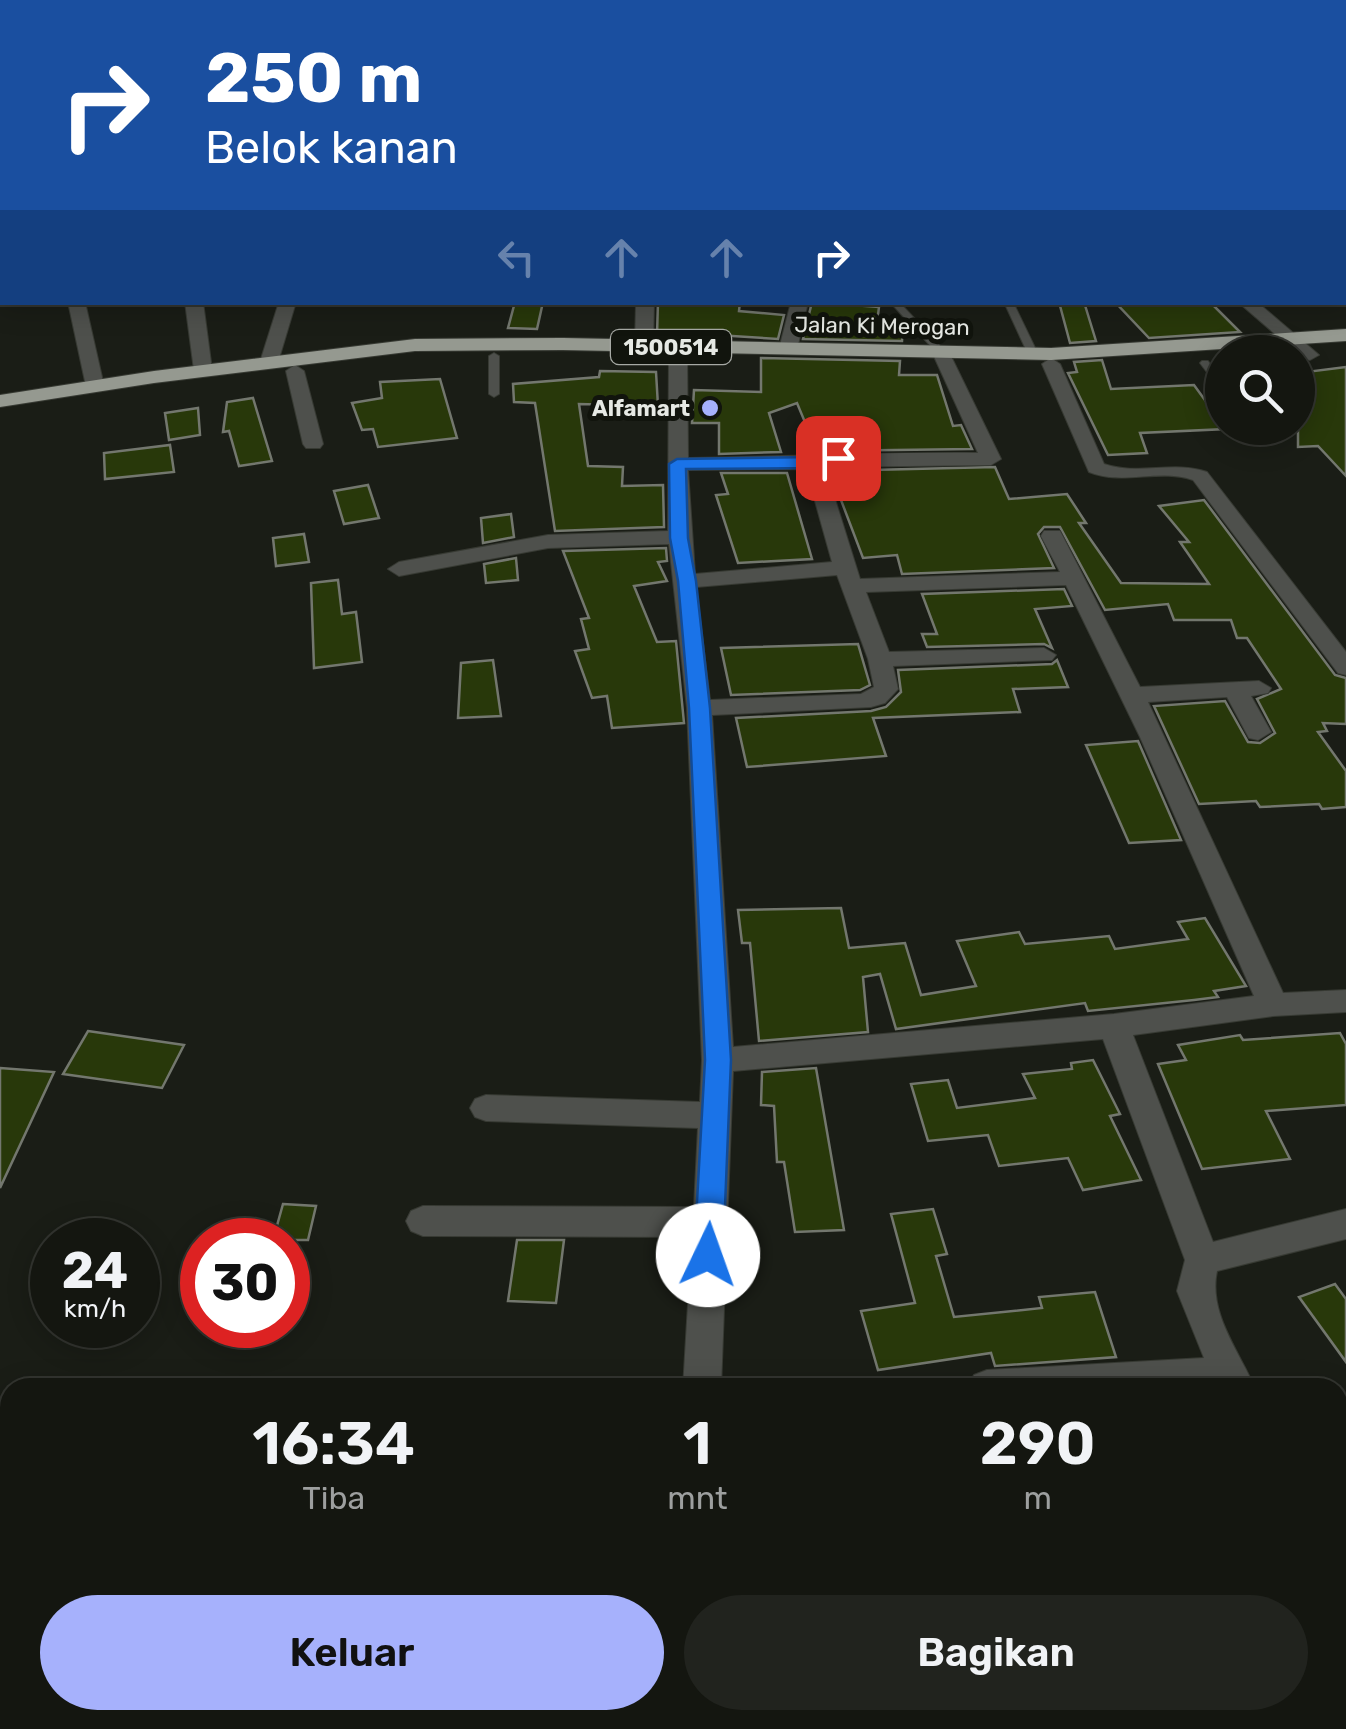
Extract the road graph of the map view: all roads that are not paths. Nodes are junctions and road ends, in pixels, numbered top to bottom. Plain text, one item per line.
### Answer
1 (77, 305) edge
2 (194, 305) edge
3 (287, 305) edge
4 (646, 305) edge
5 (799, 305) edge
6 (897, 305) edge
7 (1010, 305) edge
8 (1249, 305) edge
9 (1283, 335) edge
10 (1346, 335) edge
11 (644, 346) junction
12 (1315, 346) edge
13 (788, 349) junction
14 (1315, 351) edge
15 (1346, 351) edge
16 (677, 352) junction
17 (1205, 354) edge
18 (494, 356) junction
19 (944, 358) junction
20 (1042, 359) junction
21 (269, 362) junction
22 (1205, 363) edge
23 (203, 370) junction
24 (295, 372) junction
25 (95, 386) junction
26 (494, 394) dead end
27 (0, 401) edge
28 (0, 414) edge
29 (313, 444) dead end
30 (814, 462) junction
31 (677, 464) junction
32 (1052, 536) dead end
33 (679, 538) junction
34 (399, 569) dead end
35 (849, 577) junction
36 (1074, 578) junction
37 (687, 581) junction
38 (1044, 655) dead end
39 (880, 660) junction
40 (1346, 668) edge
41 (1132, 695) junction
42 (700, 708) junction
43 (1258, 732) dead end
44 (1346, 1001) edge
45 (1273, 1005) junction
46 (1114, 1026) junction
47 (718, 1060) junction
48 (486, 1108) dead end
49 (715, 1116) junction
50 (423, 1221) dead end
51 (710, 1222) junction
52 (1346, 1224) edge
53 (1202, 1260) junction
54 (702, 1378) edge
55 (1232, 1378) edge

1 - 25 street
2 - 23 street
3 - 21 street
4 - 11 street
5 - 13 street
6 - 19 lane
7 - 20 lane
8 - 9 street
10 - 12 highway, Jalan Ki Merogan / 1500514
11 - 16 highway, Jalan Ki Merogan / 1500514
11 - 21 highway, Jalan Ki Merogan / 1500514
13 - 16 highway, Jalan Ki Merogan / 1500514
13 - 19 highway, Jalan Ki Merogan / 1500514
14 - 15 highway, Jalan Ki Merogan / 1500514
16 - 18 highway, Jalan Ki Merogan / 1500514
16 - 19 highway, Jalan Ki Merogan / 1500514
16 - 31 street
17 - 20 highway, Jalan Ki Merogan / 1500514
18 - 24 highway, Jalan Ki Merogan / 1500514
18 - 26 lane
19 - 20 highway, Jalan Ki Merogan / 1500514
19 - 30 street
20 - 22 highway, Jalan Ki Merogan / 1500514
20 - 40 street
21 - 23 highway, Jalan Ki Merogan / 1500514
23 - 25 highway, Jalan Ki Merogan / 1500514
24 - 28 highway, Jalan Ki Merogan / 1500514
24 - 29 street
25 - 27 highway, Jalan Ki Merogan / 1500514
30 - 31 street
30 - 35 street
31 - 33 street
32 - 36 street
33 - 34 street
33 - 37 street
35 - 36 street
35 - 37 street
35 - 39 street
36 - 41 street
37 - 42 street
38 - 39 street
39 - 42 street
41 - 43 street
41 - 45 street
42 - 47 street
44 - 45 street
45 - 46 street
46 - 47 street
46 - 53 street
47 - 49 street
48 - 49 street
49 - 51 street
50 - 51 street
51 - 54 street
52 - 53 street
53 - 55 street

